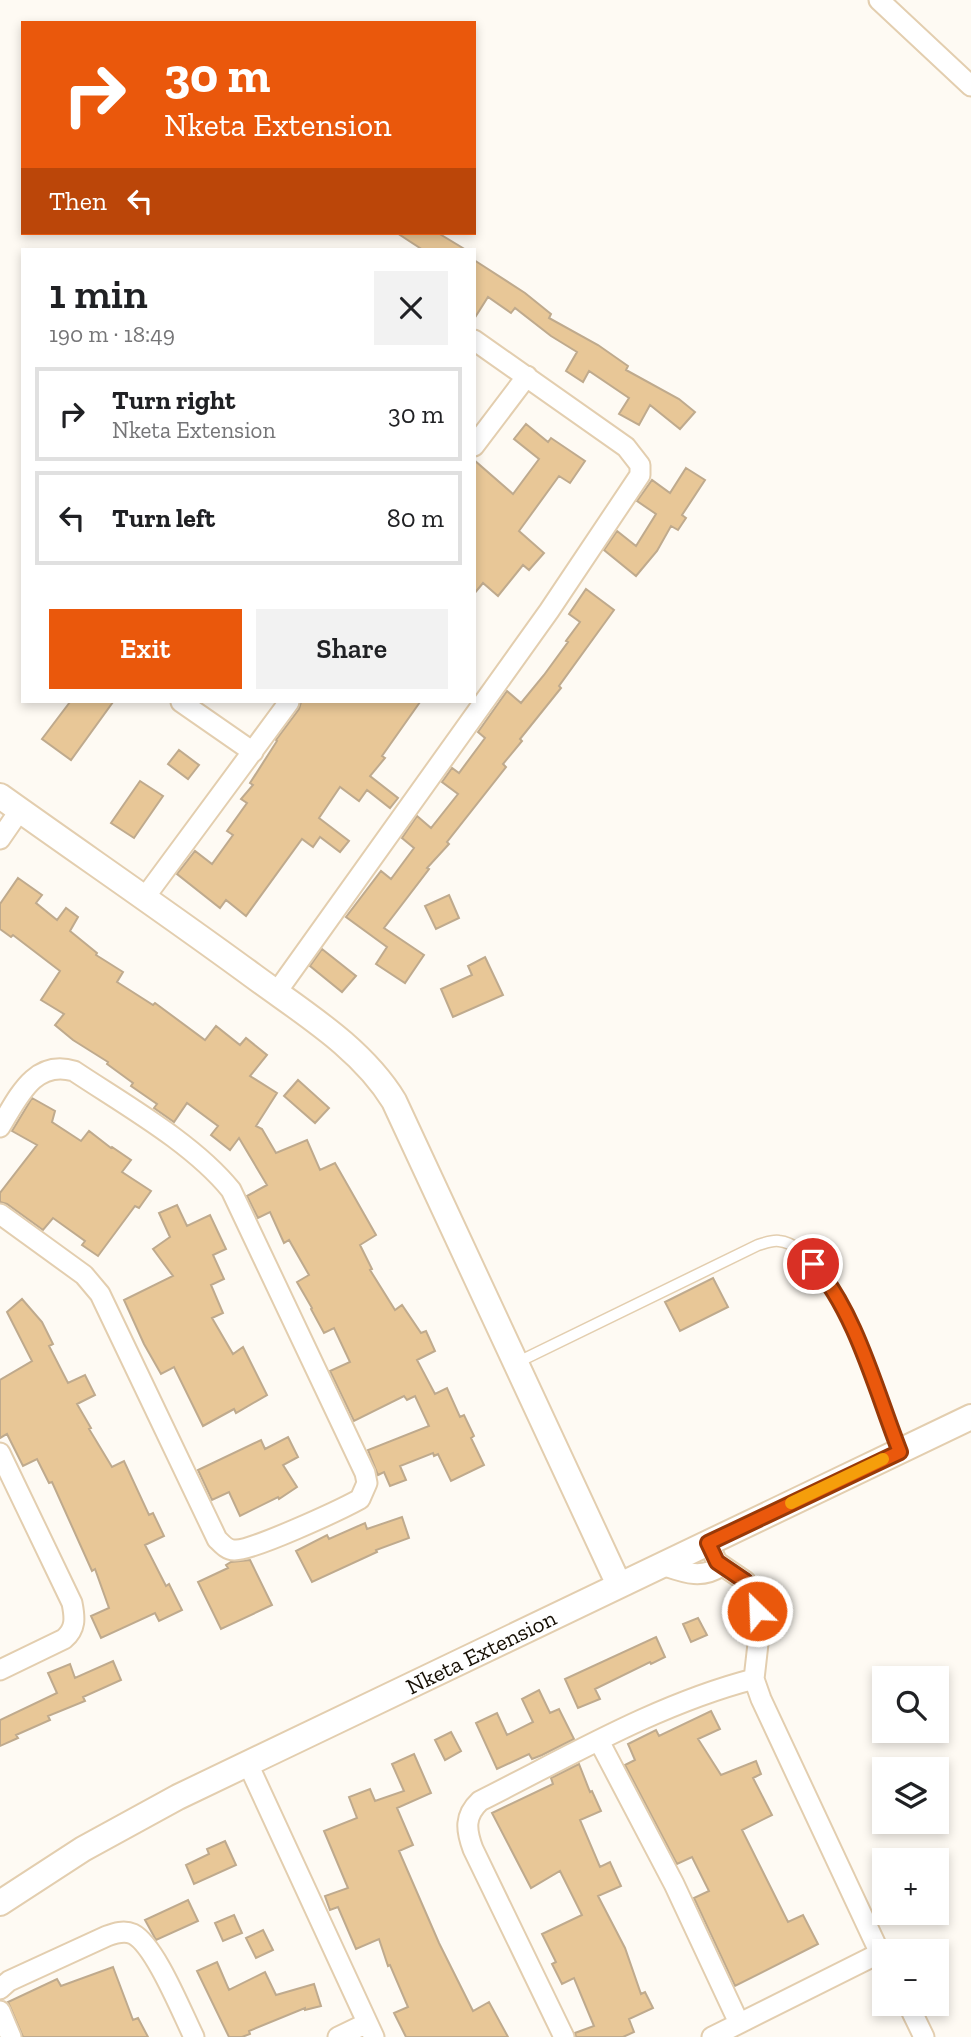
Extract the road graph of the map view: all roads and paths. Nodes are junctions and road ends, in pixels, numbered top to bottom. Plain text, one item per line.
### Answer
1 (879, 0) edge
2 (971, 86) edge
3 (476, 341) edge
4 (527, 376) junction
5 (476, 443) edge
6 (182, 703) edge
7 (288, 703) edge
8 (253, 752) junction
9 (10, 803) edge
10 (0, 839) edge
11 (145, 897) junction
12 (276, 993) junction
13 (0, 1127) edge
14 (0, 1214) edge
15 (515, 1363) junction
16 (971, 1418) edge
17 (900, 1452) junction
18 (0, 1453) edge
19 (708, 1543) junction
20 (662, 1565) junction
21 (722, 1566) junction
22 (619, 1585) junction
23 (0, 1670) edge
24 (754, 1679) junction
25 (599, 1741) junction
26 (248, 1764) junction
27 (0, 1903) edge
28 (872, 1939) edge
29 (872, 1962) edge
30 (0, 1987) edge
31 (0, 2011) edge
32 (914, 2016) edge
33 (739, 2023) junction
34 (370, 2030) edge
35 (12, 2037) edge
36 (194, 2037) edge
37 (338, 2037) edge
38 (564, 2037) edge
39 (712, 2037) edge
40 (924, 2037) edge

1 - 2 street
3 - 4 street
4 - 5 street
4 - 12 street
6 - 8 street
7 - 8 street
8 - 11 street
9 - 10 street
9 - 11 street
11 - 12 street
12 - 15 street
13 - 14 street
15 - 17 lane
15 - 22 street
16 - 17 street, Nketa Extension
17 - 19 street, Nketa Extension
18 - 23 street
19 - 20 street, Nketa Extension
19 - 21 street
20 - 21 street
20 - 22 street, Nketa Extension
21 - 24 street
22 - 26 street, Nketa Extension
24 - 25 street
24 - 28 street
25 - 33 street
25 - 38 street
26 - 27 street, Nketa Extension
26 - 34 street
29 - 33 street
30 - 36 street
31 - 35 street
32 - 40 street
33 - 39 street
34 - 37 street

